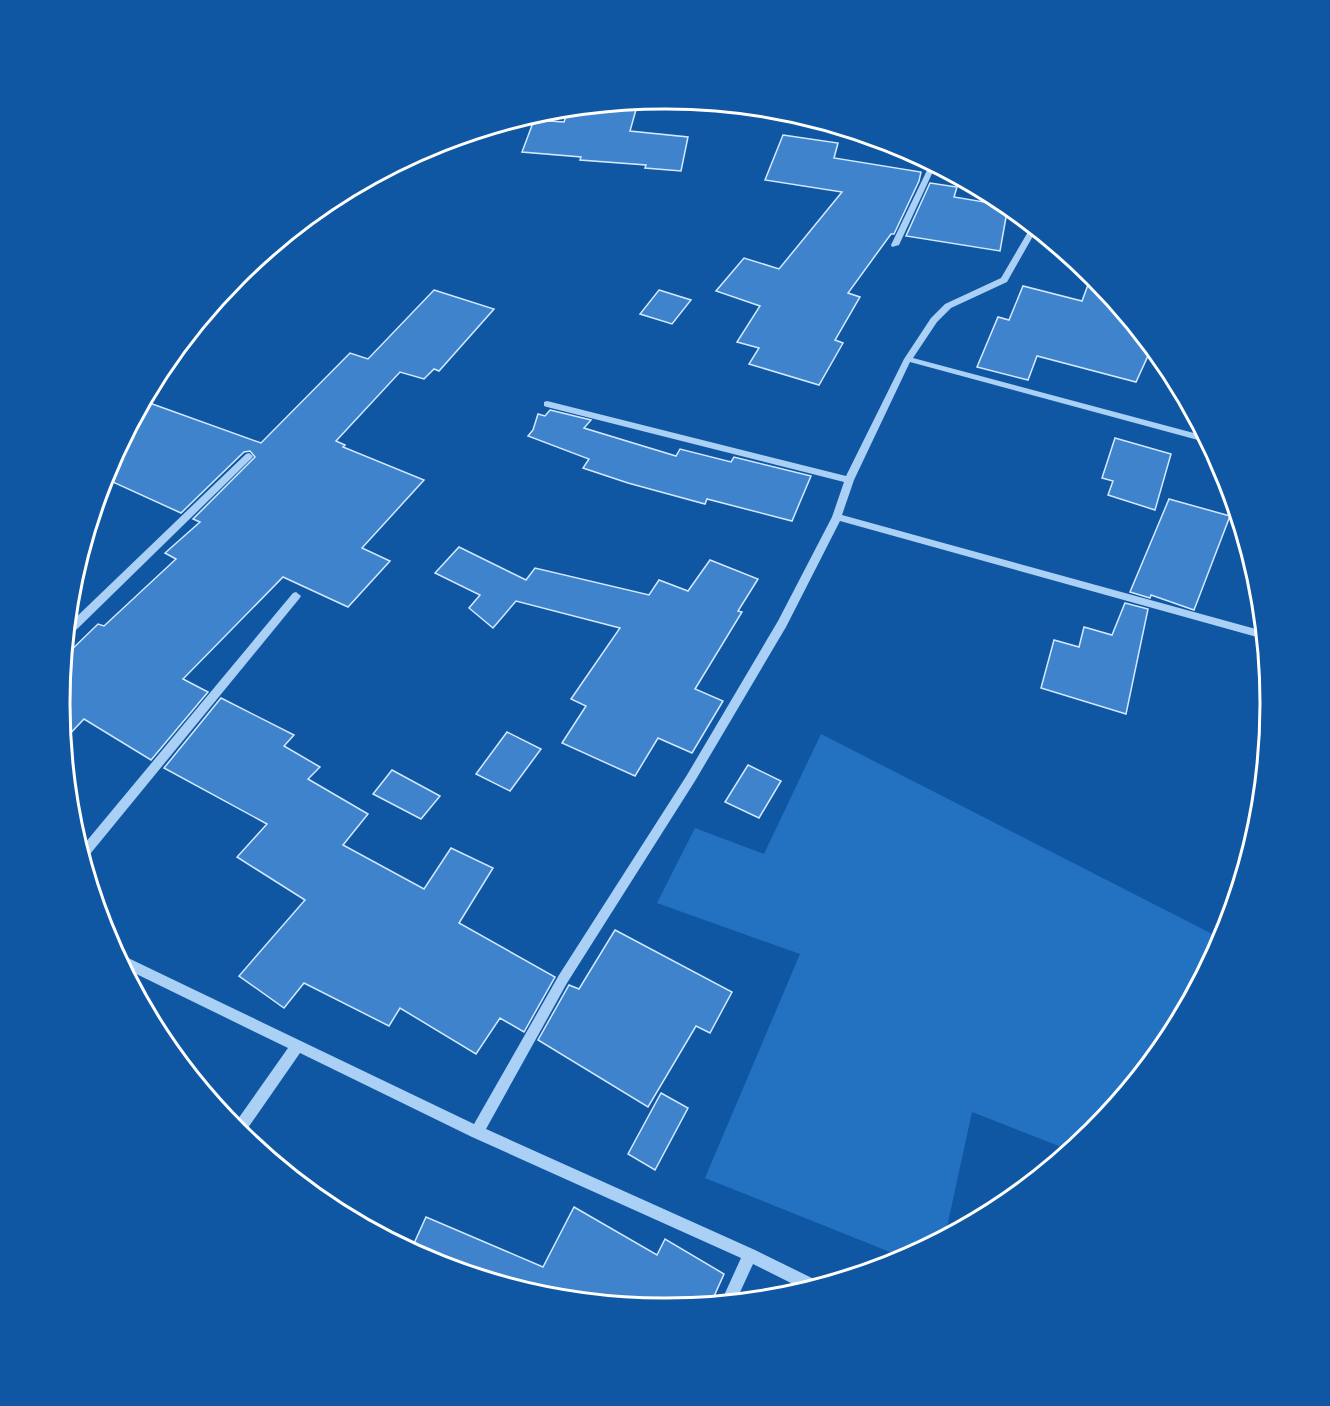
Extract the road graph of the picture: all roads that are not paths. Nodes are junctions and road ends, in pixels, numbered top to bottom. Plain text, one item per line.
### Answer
1 (930, 171) edge
2 (1030, 234) edge
3 (895, 245) dead end
4 (908, 359) junction
5 (547, 404) dead end
6 (1196, 437) edge
7 (249, 456) dead end
8 (849, 480) junction
9 (837, 517) junction
10 (296, 596) dead end
11 (76, 623) edge
12 (1255, 633) edge
13 (89, 847) edge
14 (132, 966) edge
15 (298, 1045) junction
16 (244, 1122) edge
17 (477, 1132) junction
18 (750, 1255) junction
19 (803, 1281) edge
20 (732, 1293) edge

1 - 3 street
2 - 4 street
4 - 6 street
4 - 8 street
5 - 8 street
7 - 11 street
8 - 9 street
9 - 12 street
9 - 17 street
10 - 13 street
14 - 15 street
15 - 16 street
15 - 17 street
17 - 18 street
18 - 19 street
18 - 20 street

